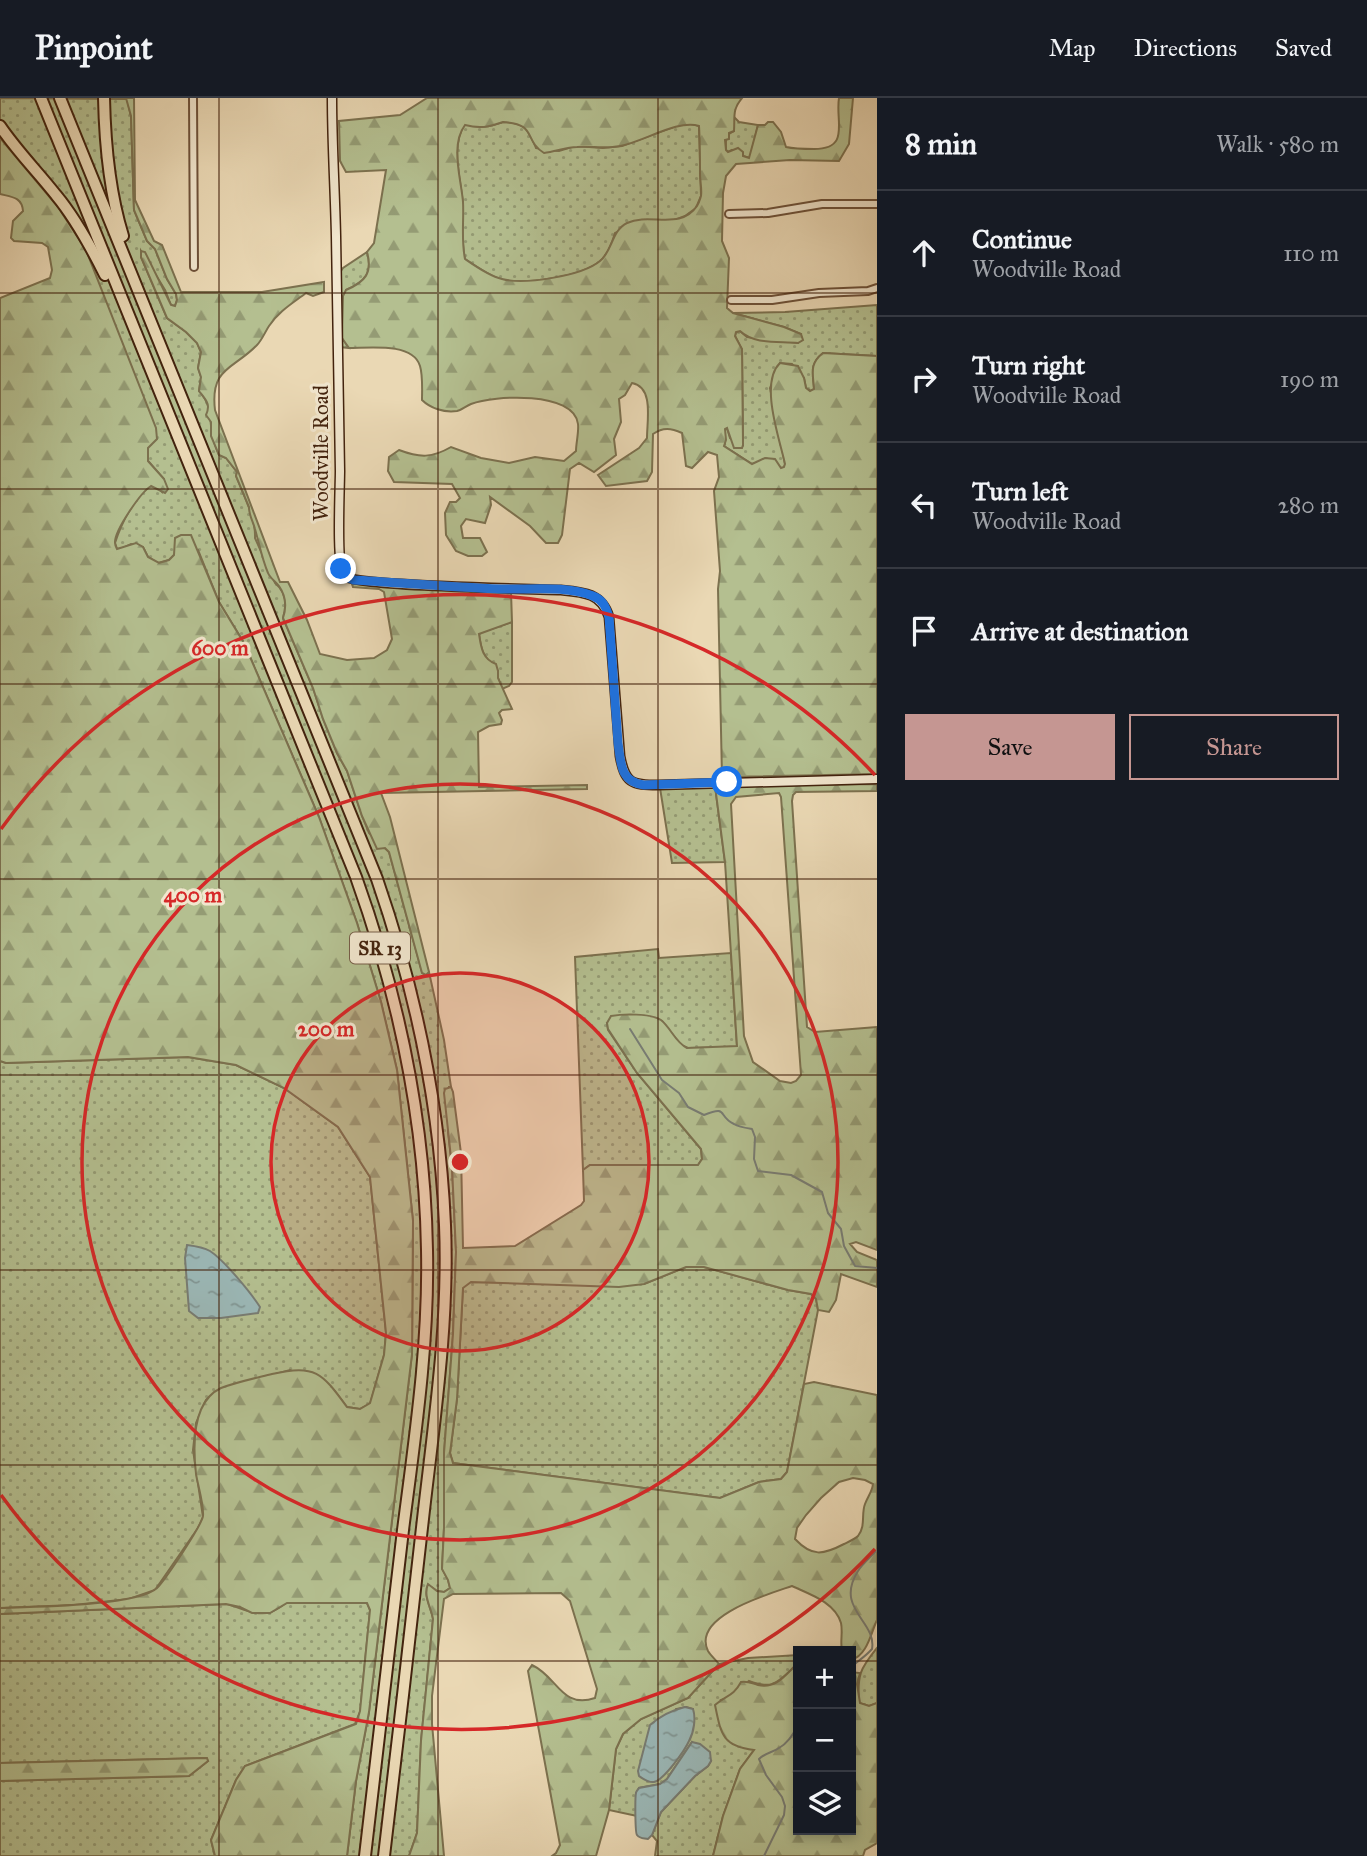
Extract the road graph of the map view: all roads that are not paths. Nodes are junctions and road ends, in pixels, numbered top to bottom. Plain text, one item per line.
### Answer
1 (41, 98) edge
2 (61, 98) edge
3 (104, 98) edge
4 (192, 98) edge
5 (332, 98) edge
6 (0, 126) edge
7 (877, 204) edge
8 (729, 214) dead end
9 (194, 267) dead end
10 (877, 288) edge
11 (731, 300) dead end
12 (148, 312) junction
13 (162, 397) junction
14 (877, 779) edge
15 (365, 1856) edge
16 (384, 1856) edge

1 - 13 highway, SR 13
2 - 12 highway, SR 13
3 - 12 highway
4 - 9 street
5 - 14 street, Woodville Road
6 - 13 highway
7 - 8 street
10 - 11 street
12 - 16 highway, SR 13
13 - 15 highway, SR 13

